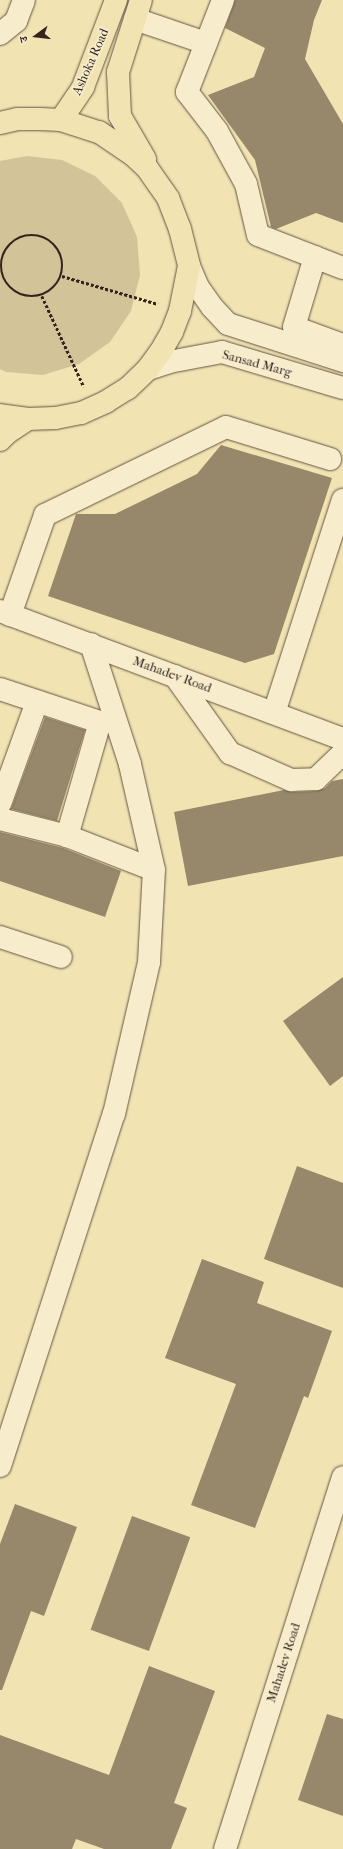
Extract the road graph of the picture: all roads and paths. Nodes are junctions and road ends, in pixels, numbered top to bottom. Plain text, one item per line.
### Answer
1 (24, 0) edge
2 (116, 0) edge
3 (223, 0) edge
4 (138, 10) edge
5 (0, 34) edge
6 (206, 43) junction
7 (61, 120) junction
8 (0, 123) edge
9 (159, 184) junction
10 (315, 257) junction
11 (189, 266) junction
12 (343, 268) edge
13 (62, 276) junction
14 (42, 296) junction
15 (137, 298) dead end
16 (343, 345) edge
17 (343, 361) edge
18 (76, 368) dead end
19 (148, 369) junction
20 (343, 388) edge
21 (0, 415) edge
22 (28, 419) junction
23 (0, 440) edge
24 (330, 458) dead end
25 (343, 500) edge
26 (5, 613) edge
27 (90, 644) junction
28 (175, 676) junction
29 (0, 690) edge
30 (37, 702) junction
31 (274, 713) junction
32 (343, 739) edge
33 (343, 753) edge
34 (0, 804) edge
35 (0, 819) edge
36 (67, 836) junction
37 (154, 870) junction
38 (0, 937) edge
39 (62, 957) dead end
40 (0, 1466) edge
41 (343, 1477) edge
42 (225, 1849) edge

1 - 5 street
2 - 7 main road, Ashoka Road
3 - 6 street
4 - 6 street
4 - 9 main road, Ashoka Road
6 - 10 street
7 - 8 main road
7 - 9 main road
9 - 11 main road
10 - 12 street
10 - 16 street
11 - 17 street
11 - 19 main road
13 - 14 path
13 - 14 path
13 - 15 path
14 - 18 path
19 - 20 street, Sansad Marg
19 - 22 main road
21 - 22 main road
22 - 23 main road
24 - 26 street
25 - 31 street
26 - 27 street, Mahadev Road
27 - 28 street, Mahadev Road
27 - 37 street
28 - 31 street, Mahadev Road
28 - 33 street
29 - 30 street
30 - 34 street
30 - 36 street
31 - 32 street, Mahadev Road
35 - 36 street
36 - 37 street
37 - 40 street
38 - 39 street
41 - 42 street, Mahadev Road

